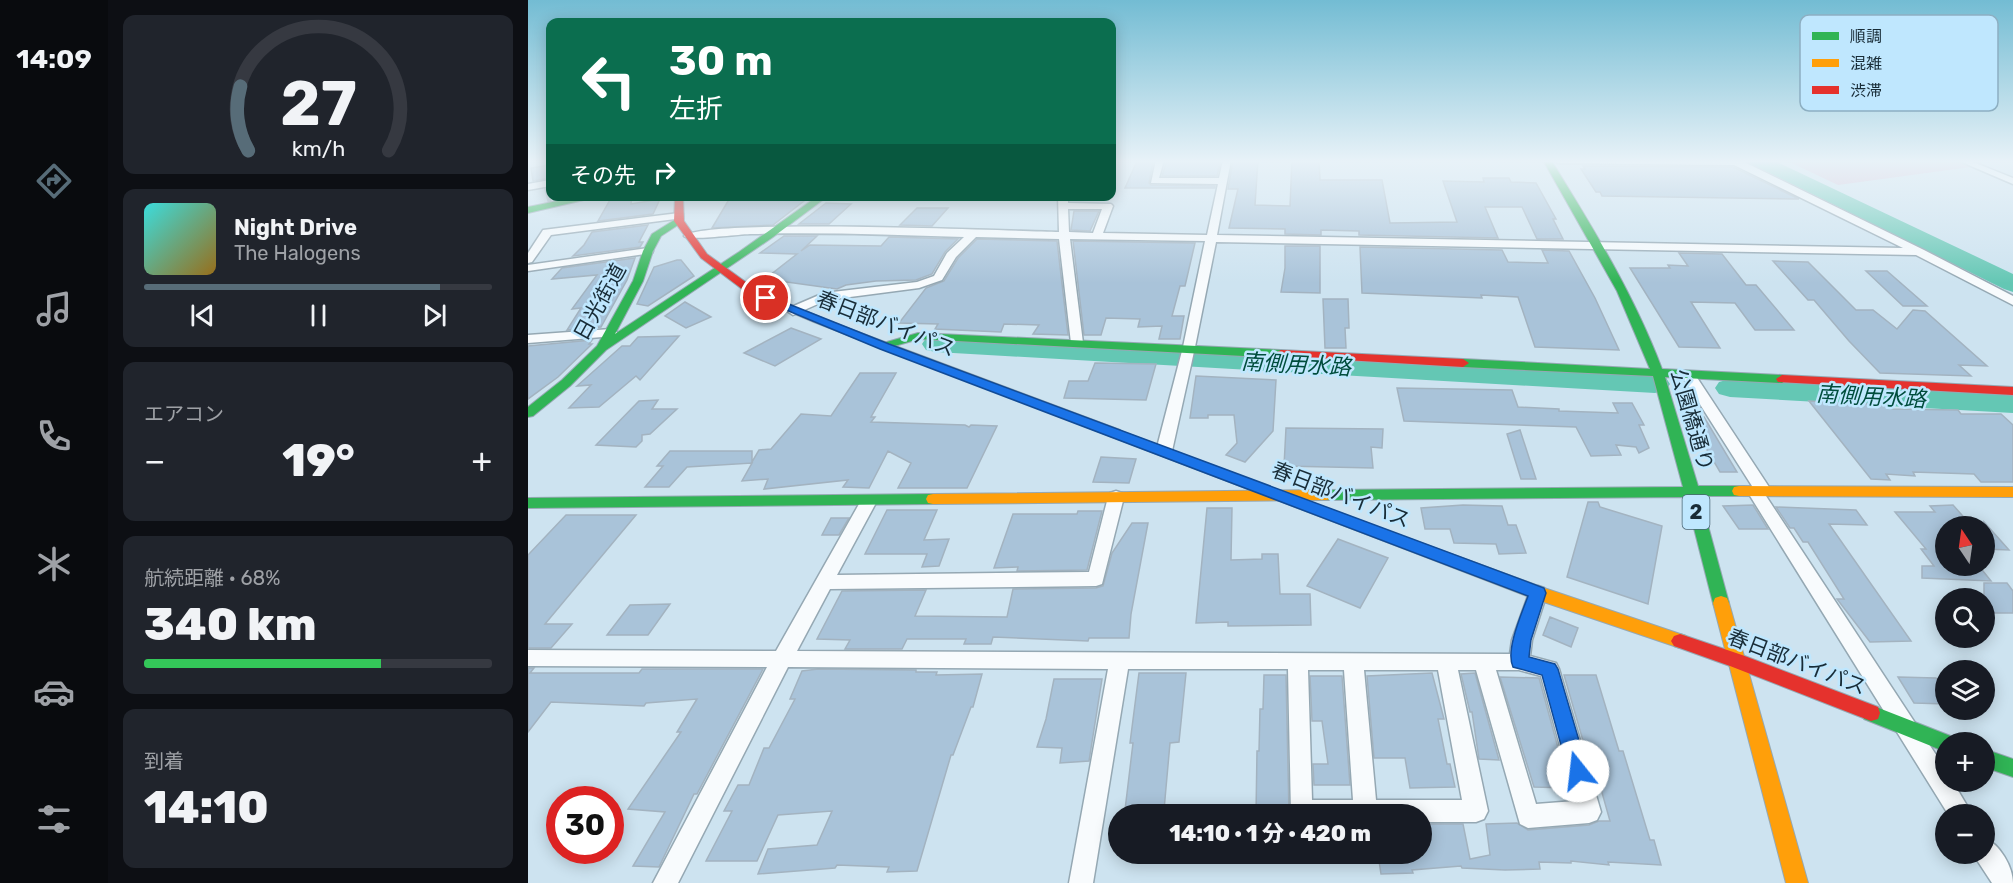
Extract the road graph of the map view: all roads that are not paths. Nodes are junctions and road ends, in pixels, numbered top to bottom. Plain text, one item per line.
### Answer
1 (570, 201) edge
2 (678, 201) edge
3 (817, 201) edge
4 (1063, 201) edge
5 (1065, 201) edge
6 (1218, 201) edge
7 (1572, 201) edge
8 (1817, 201) edge
9 (566, 202) joint
10 (528, 210) edge
11 (679, 218) junction
12 (779, 230) junction
13 (973, 234) junction
14 (688, 236) junction
15 (1064, 236) junction
16 (1096, 236) junction
17 (1209, 238) junction
18 (1598, 245) junction
19 (648, 251) junction
20 (1920, 252) junction
21 (528, 260) edge
22 (528, 267) edge
23 (717, 268) junction
24 (2013, 301) edge
25 (793, 311) junction
26 (611, 333) junction
27 (528, 339) edge
28 (1077, 343) junction
29 (884, 346) junction
30 (602, 348) junction
31 (1187, 355) junction
32 (1658, 374) junction
33 (1689, 376) junction
34 (2013, 391) edge
35 (528, 413) edge
36 (1164, 451) junction
37 (1690, 491) junction
38 (1759, 491) junction
39 (2013, 492) edge
40 (1282, 494) junction
41 (1116, 497) junction
42 (869, 501) junction
43 (528, 503) edge
44 (824, 582) junction
45 (1538, 593) junction
46 (528, 658) edge
47 (782, 659) junction
48 (1120, 660) junction
49 (1736, 660) junction
50 (1298, 661) junction
51 (1353, 661) junction
52 (1446, 662) junction
53 (1484, 662) junction
54 (1519, 662) junction
55 (1904, 727) junction
56 (1935, 739) edge
57 (1995, 762) edge
58 (2013, 768) edge
59 (1301, 804) edge
60 (1364, 804) edge
61 (1954, 804) edge
62 (1432, 811) edge
63 (1993, 864) edge
64 (665, 883) edge
65 (1081, 883) edge
66 (1797, 883) edge
67 (2006, 883) edge

1 - 9 main road
2 - 11 main road
3 - 12 main road
4 - 15 street
5 - 16 street
6 - 17 street
7 - 18 main road, 公園橋通り / 2
8 - 20 street
9 - 10 main road
11 - 14 main road, 春日部バイパス
11 - 19 main road, 日光街道
11 - 21 street
12 - 13 street
12 - 14 street
12 - 23 main road
13 - 15 street
13 - 25 street
14 - 23 main road, 春日部バイパス
15 - 16 street
15 - 28 street
16 - 17 street
17 - 18 street
17 - 31 street
18 - 20 street
18 - 32 main road, 公園橋通り / 2
19 - 22 street
19 - 26 main road, 日光街道
20 - 24 street
23 - 25 main road, 春日部バイパス
23 - 30 main road
25 - 29 main road, 春日部バイパス
26 - 27 street
26 - 30 main road, 日光街道
28 - 29 main road
28 - 31 main road
29 - 36 main road, 春日部バイパス
30 - 35 main road, 日光街道
31 - 32 main road
31 - 36 street
32 - 33 main road
32 - 37 main road, 公園橋通り / 2
33 - 34 main road
33 - 38 street
36 - 40 main road, 春日部バイパス
37 - 38 main road
37 - 40 main road
37 - 49 main road, 公園橋通り / 2
38 - 39 main road
38 - 55 street
40 - 41 main road
40 - 45 main road, 春日部バイパス
41 - 42 main road
41 - 44 street
42 - 43 main road
42 - 44 street
44 - 47 street
45 - 49 main road, 春日部バイパス
45 - 54 street
46 - 47 street
47 - 48 street
47 - 64 street
48 - 50 street
48 - 65 street
49 - 55 main road, 春日部バイパス
49 - 66 main road, 公園橋通り / 2
50 - 51 street
50 - 59 street
51 - 52 street
51 - 60 street
52 - 53 street
52 - 62 street
53 - 54 street
53 - 54 street
55 - 56 main road, 春日部バイパス
55 - 61 street
57 - 58 main road
63 - 67 street

